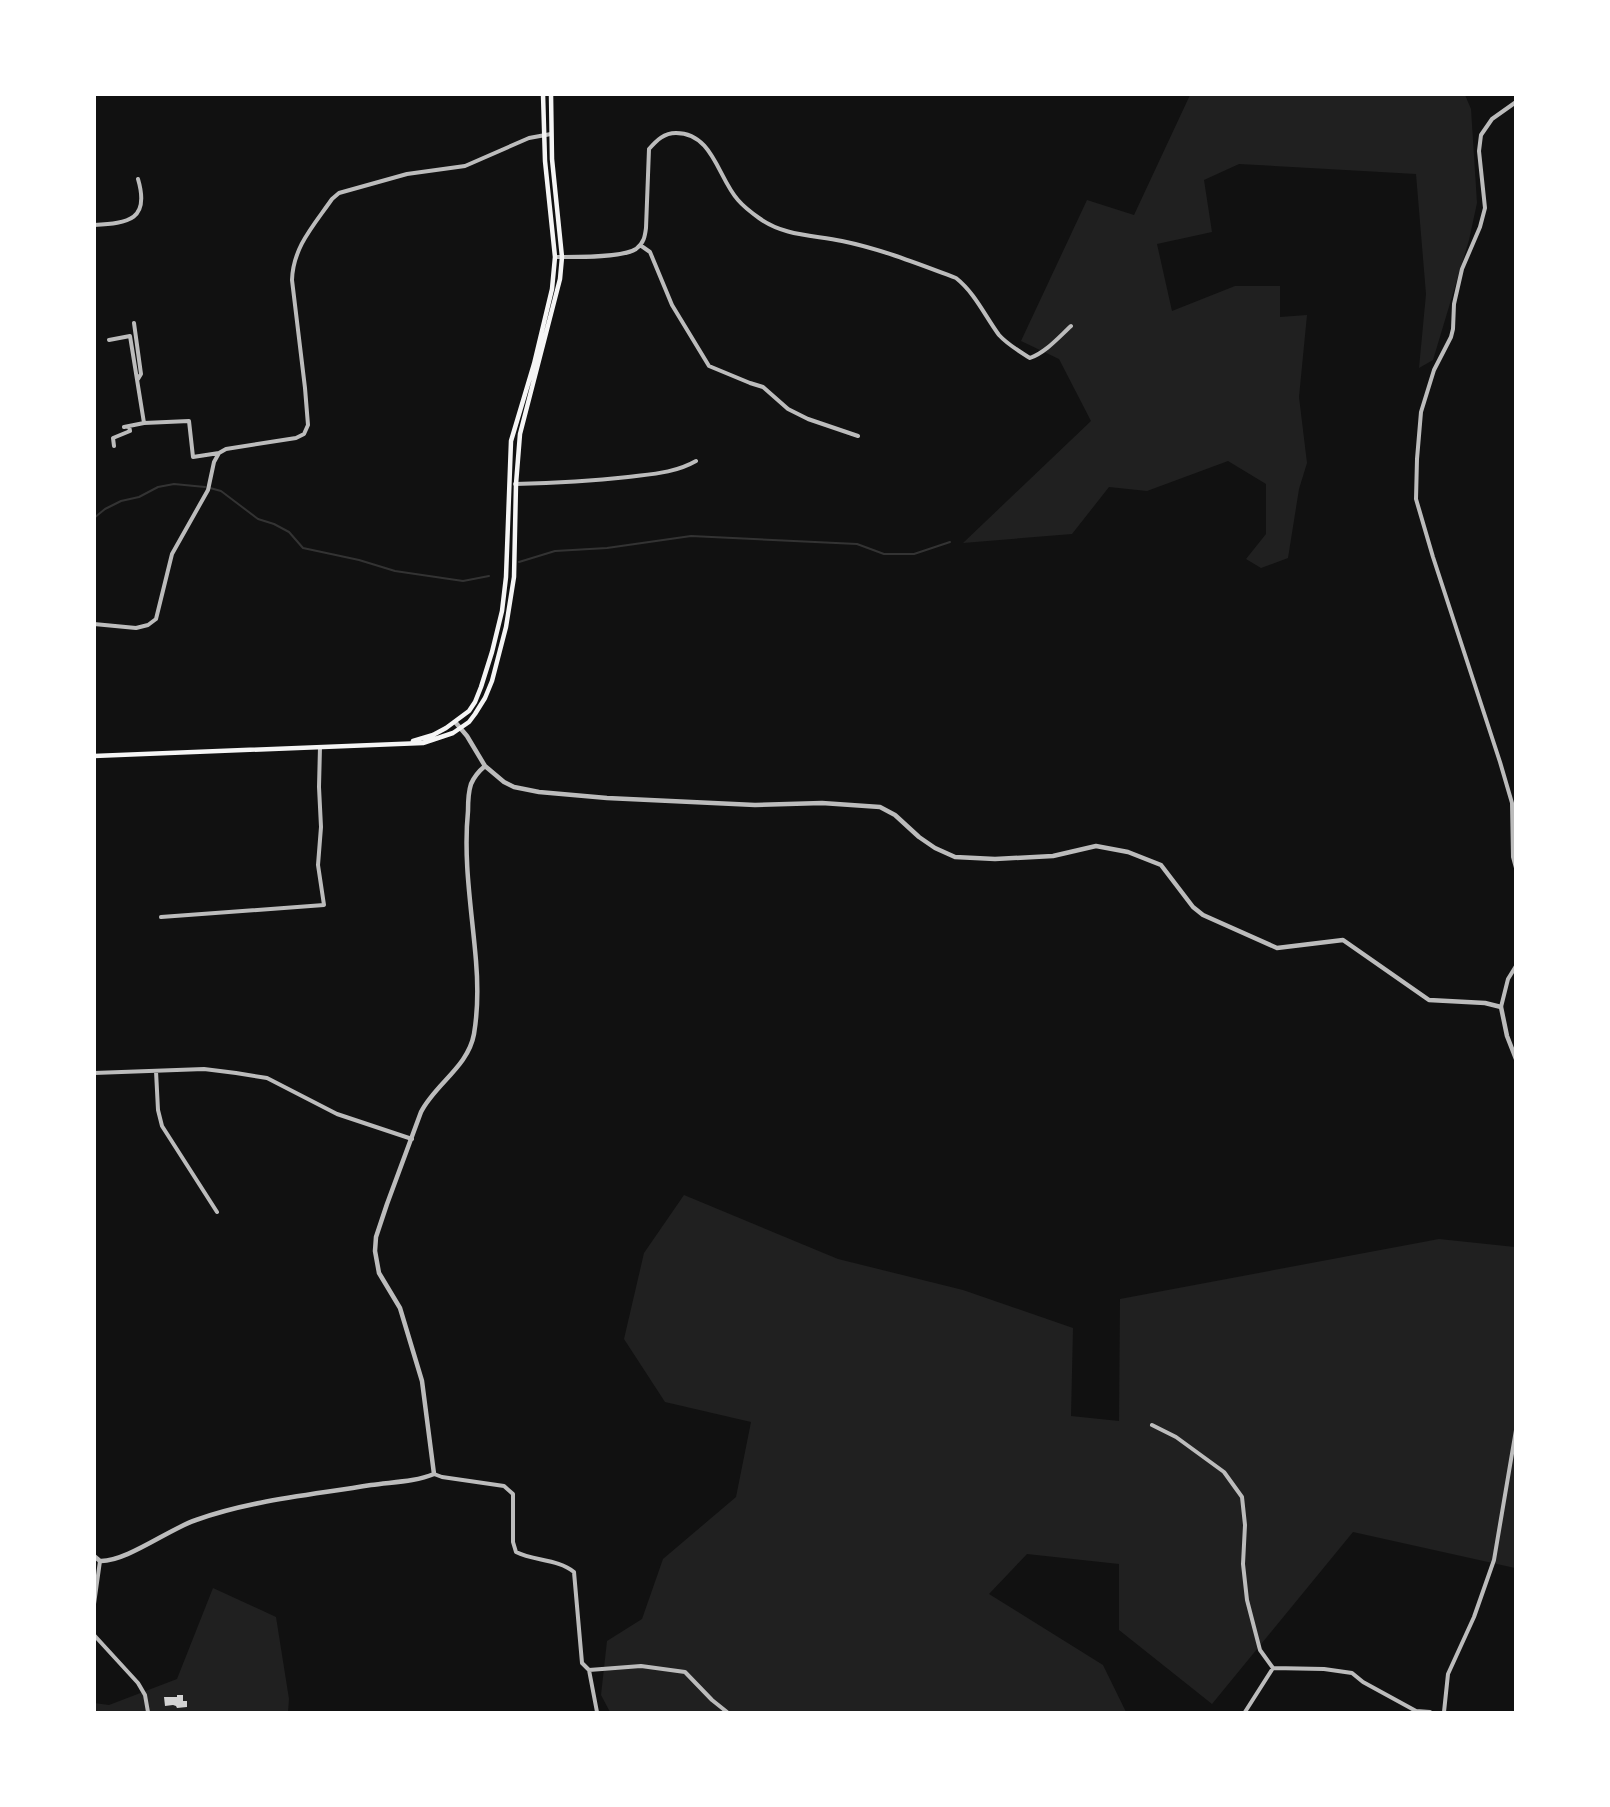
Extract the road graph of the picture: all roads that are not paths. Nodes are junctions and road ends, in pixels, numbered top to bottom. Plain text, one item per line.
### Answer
1 (543, 94) edge
2 (551, 94) edge
3 (1515, 102) edge
4 (551, 134) junction
5 (543, 135) junction
6 (138, 179) dead end
7 (94, 225) edge
8 (640, 245) junction
9 (559, 257) junction
10 (134, 323) dead end
11 (1071, 326) dead end
12 (109, 340) dead end
13 (137, 380) junction
14 (144, 423) junction
15 (858, 436) dead end
16 (114, 446) dead end
17 (219, 453) junction
18 (696, 461) dead end
19 (509, 484) junction
20 (516, 484) junction
21 (94, 624) edge
22 (456, 723) junction
23 (460, 728) junction
24 (402, 743) junction
25 (320, 747) junction
26 (94, 756) edge
27 (485, 766) junction
28 (1515, 868) edge
29 (161, 917) dead end
30 (1515, 966) edge
31 (1501, 1007) junction
32 (1515, 1059) edge
33 (156, 1071) junction
34 (94, 1073) edge
35 (412, 1139) junction
36 (217, 1212) dead end
37 (1152, 1425) dead end
38 (1515, 1430) edge
39 (434, 1474) junction
40 (94, 1556) edge
41 (100, 1561) junction
42 (94, 1604) edge
43 (94, 1635) edge
44 (1273, 1668) junction
45 (590, 1670) junction
46 (148, 1713) edge
47 (597, 1713) edge
48 (727, 1713) edge
49 (1245, 1713) edge
50 (1430, 1713) edge
51 (1444, 1713) edge

1 - 5 main road
2 - 4 main road
3 - 28 street
4 - 5 street
4 - 9 main road
5 - 9 main road
5 - 17 street
6 - 7 street
8 - 9 street
8 - 11 street
8 - 15 street
9 - 19 main road
9 - 20 main road
10 - 13 street
12 - 13 street
13 - 14 street
14 - 16 street
14 - 17 street
17 - 21 street
18 - 20 street
19 - 20 street
19 - 22 main road
20 - 23 main road
22 - 23 street
22 - 24 main road
23 - 24 main road
23 - 27 street
24 - 25 main road
25 - 26 main road
25 - 29 street
27 - 31 street
27 - 35 street
30 - 31 street
31 - 32 street
33 - 34 street
33 - 35 street
33 - 36 street
35 - 39 street
37 - 44 street
38 - 51 street
39 - 41 street
39 - 45 street
40 - 41 street
41 - 42 street
43 - 46 street
44 - 49 street
44 - 50 street
45 - 47 street
45 - 48 street

